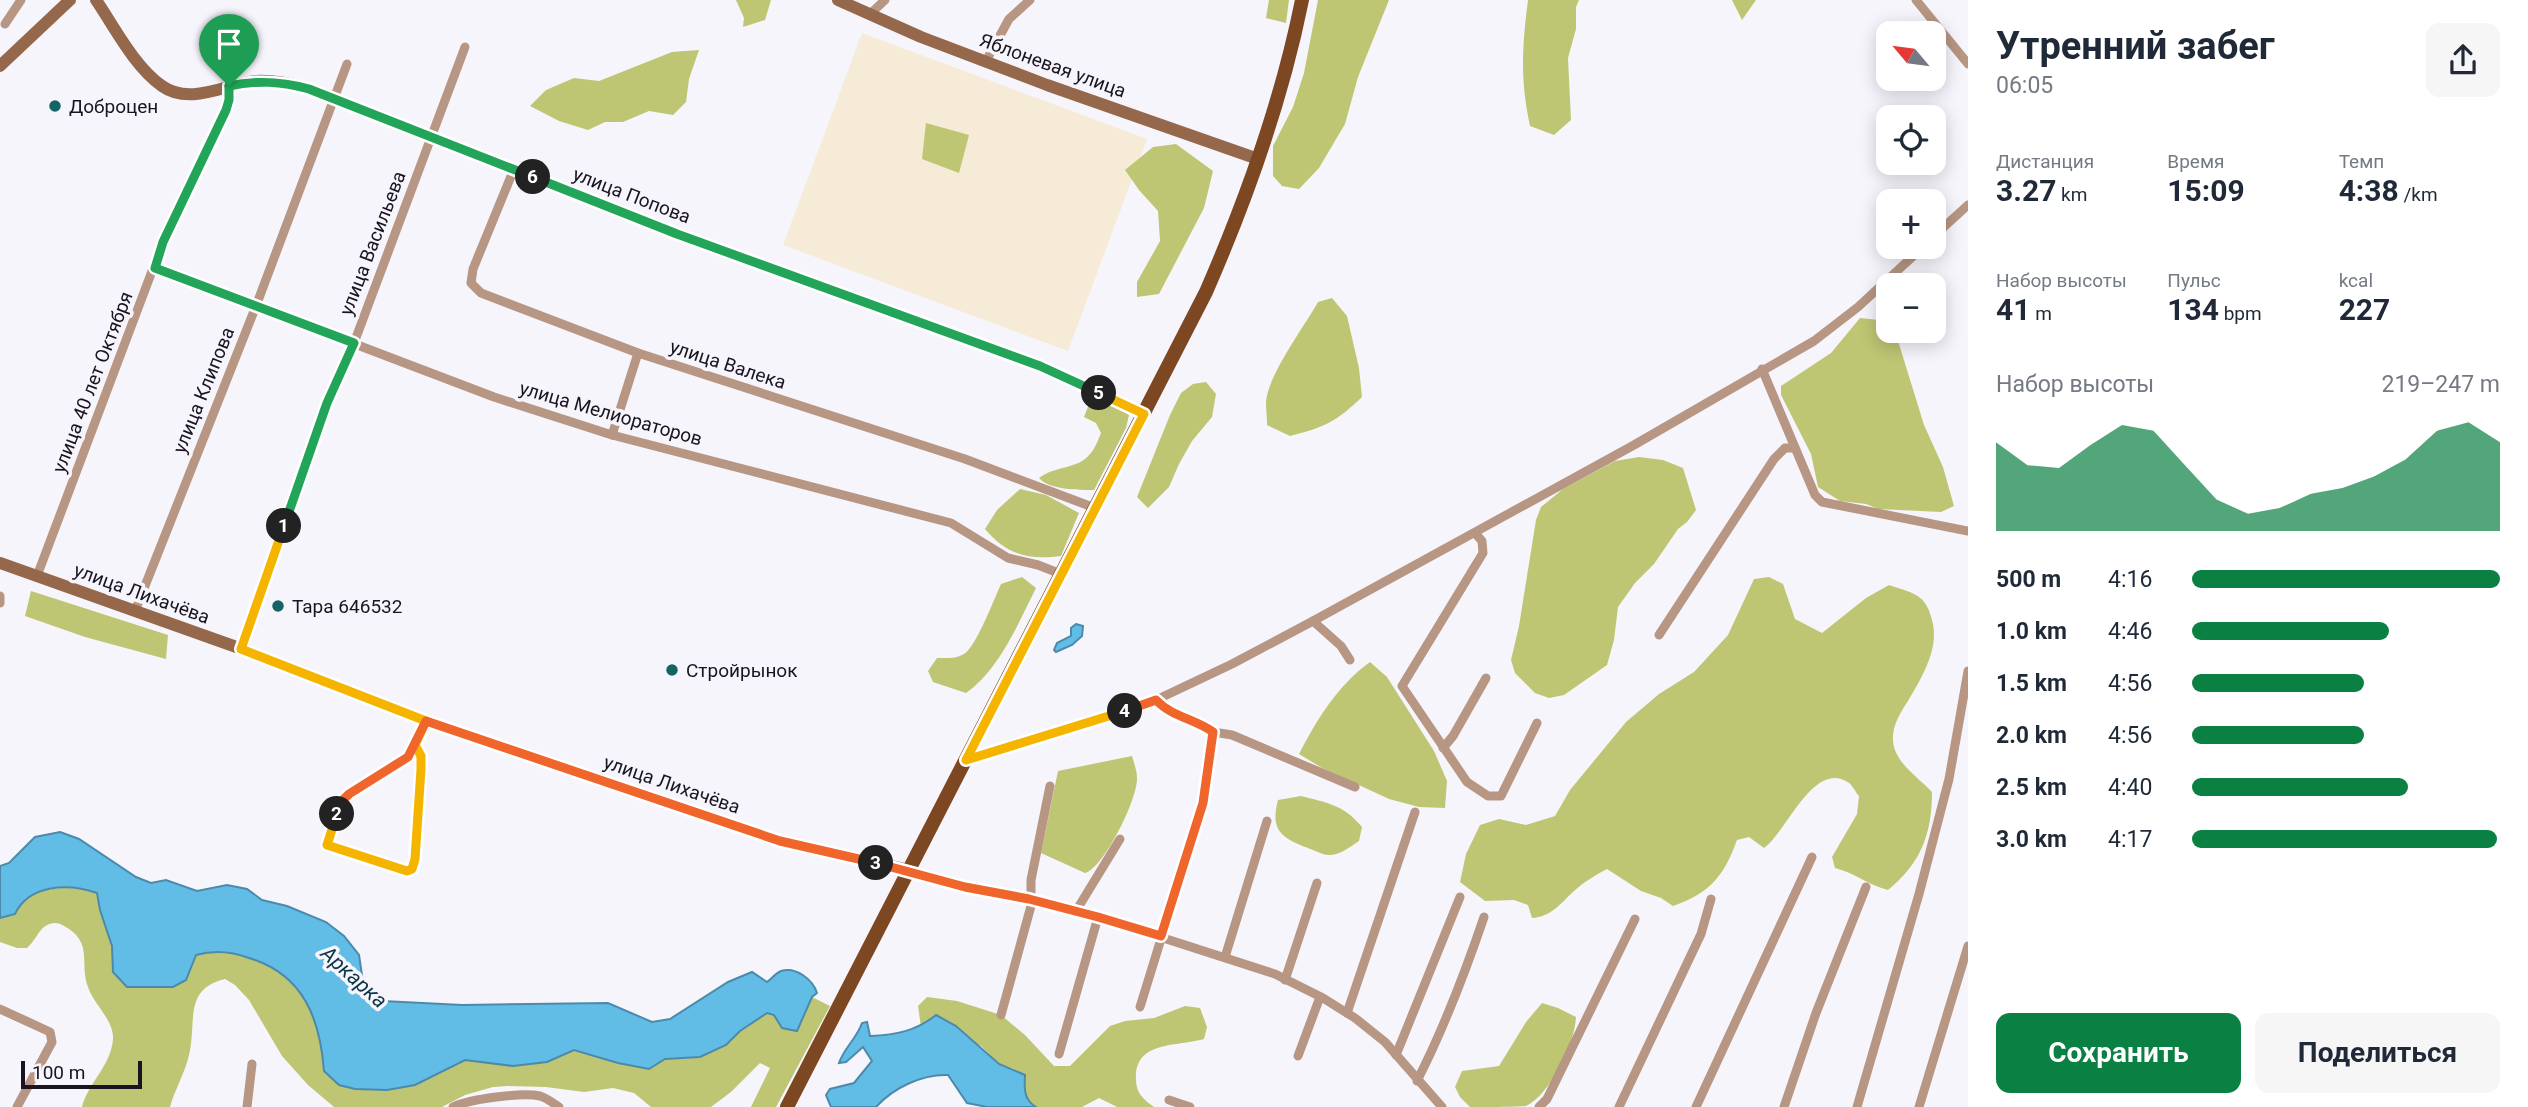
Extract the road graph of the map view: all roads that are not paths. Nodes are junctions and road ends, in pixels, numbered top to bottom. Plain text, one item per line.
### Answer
1 (21, 0) edge
2 (71, 0) edge
3 (96, 0) edge
4 (838, 0) edge
5 (885, 0) edge
6 (1030, 0) edge
7 (1302, 0) edge
8 (1916, 0) edge
9 (869, 15) junction
10 (5, 24) dead end
11 (21, 47) junction
12 (465, 47) dead end
13 (0, 57) edge
14 (986, 61) junction
15 (347, 64) dead end
16 (1968, 64) edge
17 (0, 66) edge
18 (229, 86) junction
19 (333, 100) junction
20 (431, 138) junction
21 (1258, 159) junction
22 (514, 169) junction
23 (1968, 205) edge
24 (1946, 225) edge
25 (1910, 259) edge
26 (155, 268) junction
27 (256, 306) junction
28 (354, 343) junction
29 (638, 353) junction
30 (1762, 369) junction
31 (1144, 414) junction
32 (612, 435) junction
33 (1796, 448) junction
34 (1095, 508) junction
35 (1968, 531) edge
36 (1475, 533) junction
37 (0, 563) edge
38 (1061, 574) junction
39 (37, 576) junction
40 (0, 596) edge
41 (0, 603) edge
42 (135, 611) junction
43 (1313, 621) junction
44 (1659, 635) dead end
45 (241, 649) junction
46 (1350, 660) dead end
47 (1968, 671) edge
48 (1486, 678) dead end
49 (1156, 700) junction
50 (426, 721) junction
51 (1537, 723) dead end
52 (1213, 732) junction
53 (415, 745) junction
54 (1443, 748) junction
55 (966, 760) junction
56 (1050, 786) dead end
57 (1355, 787) dead end
58 (1415, 812) dead end
59 (1267, 821) dead end
60 (1120, 838) dead end
61 (1812, 856) dead end
62 (909, 870) junction
63 (1317, 883) dead end
64 (1866, 887) dead end
65 (1460, 897) dead end
66 (1029, 899) junction
67 (1712, 899) dead end
68 (1076, 911) junction
69 (1098, 917) junction
70 (1484, 917) dead end
71 (1635, 919) dead end
72 (1161, 936) junction
73 (1968, 946) edge
74 (1225, 957) junction
75 (1285, 979) junction
76 (1320, 997) junction
77 (1140, 1007) dead end
78 (0, 1009) edge
79 (1347, 1013) junction
80 (1001, 1015) dead end
81 (1059, 1054) dead end
82 (1396, 1055) junction
83 (1298, 1056) dead end
84 (252, 1064) dead end
85 (1417, 1080) junction
86 (1169, 1100) dead end
87 (1439, 1105) edge
88 (17, 1107) edge
89 (247, 1107) edge
90 (453, 1107) edge
91 (559, 1107) edge
92 (787, 1107) edge
93 (1190, 1107) edge
94 (1539, 1107) edge
95 (1619, 1107) edge
96 (1696, 1107) edge
97 (1784, 1107) edge
98 (1857, 1107) edge
99 (1919, 1107) edge

1 - 10 street
2 - 11 street
3 - 18 street, улица Попова
4 - 9 street, Яблоневая улица
5 - 9 street
6 - 14 street
7 - 21 main road
8 - 16 street
9 - 14 street, Яблоневая улица
11 - 13 street
11 - 17 street
12 - 20 street, улица Васильева
14 - 21 street, Яблоневая улица
15 - 19 street, улица Клипова
18 - 19 street, улица Попова
18 - 26 street, улица 40 лет Октября
19 - 20 street, улица Попова
19 - 27 street, улица Клипова
20 - 22 street, улица Попова
20 - 28 street, улица Васильева
21 - 31 main road
22 - 29 street, улица Валека
22 - 31 street, улица Попова
23 - 24 street
25 - 30 street
26 - 27 street, улица Мелиораторов
26 - 39 street, улица 40 лет Октября
27 - 28 street, улица Мелиораторов
27 - 42 street, улица Клипова
28 - 32 street, улица Мелиораторов
28 - 45 street, улица Васильева
29 - 32 street
29 - 34 street, улица Валека
30 - 33 street
30 - 36 street
31 - 34 main road
32 - 38 street, улица Мелиораторов
33 - 35 street
33 - 44 street
34 - 38 main road
36 - 43 street
36 - 54 street
37 - 39 street, улица Лихачёва
38 - 55 main road
39 - 42 street, улица Лихачёва
40 - 41 street
42 - 45 street, улица Лихачёва
43 - 46 street
43 - 49 street
45 - 50 street, улица Лихачёва
47 - 98 street
48 - 54 street
49 - 52 street
49 - 55 street
50 - 53 street
50 - 62 street, улица Лихачёва
51 - 54 street
52 - 57 street
52 - 72 street
53 - 53 street
55 - 62 main road
56 - 66 street
58 - 79 street
59 - 74 street
60 - 68 street
61 - 96 street
62 - 66 street
62 - 92 main road
63 - 75 street
64 - 97 street
65 - 82 street
66 - 68 street
66 - 80 street
67 - 95 street
68 - 69 street
69 - 72 street
69 - 81 street
70 - 85 street
71 - 94 street
72 - 74 street
72 - 77 street
73 - 99 street
74 - 75 street
75 - 76 street
76 - 79 street
76 - 83 street
78 - 88 street
79 - 82 street
82 - 85 street
84 - 89 street
85 - 87 street
86 - 93 street
90 - 91 street

